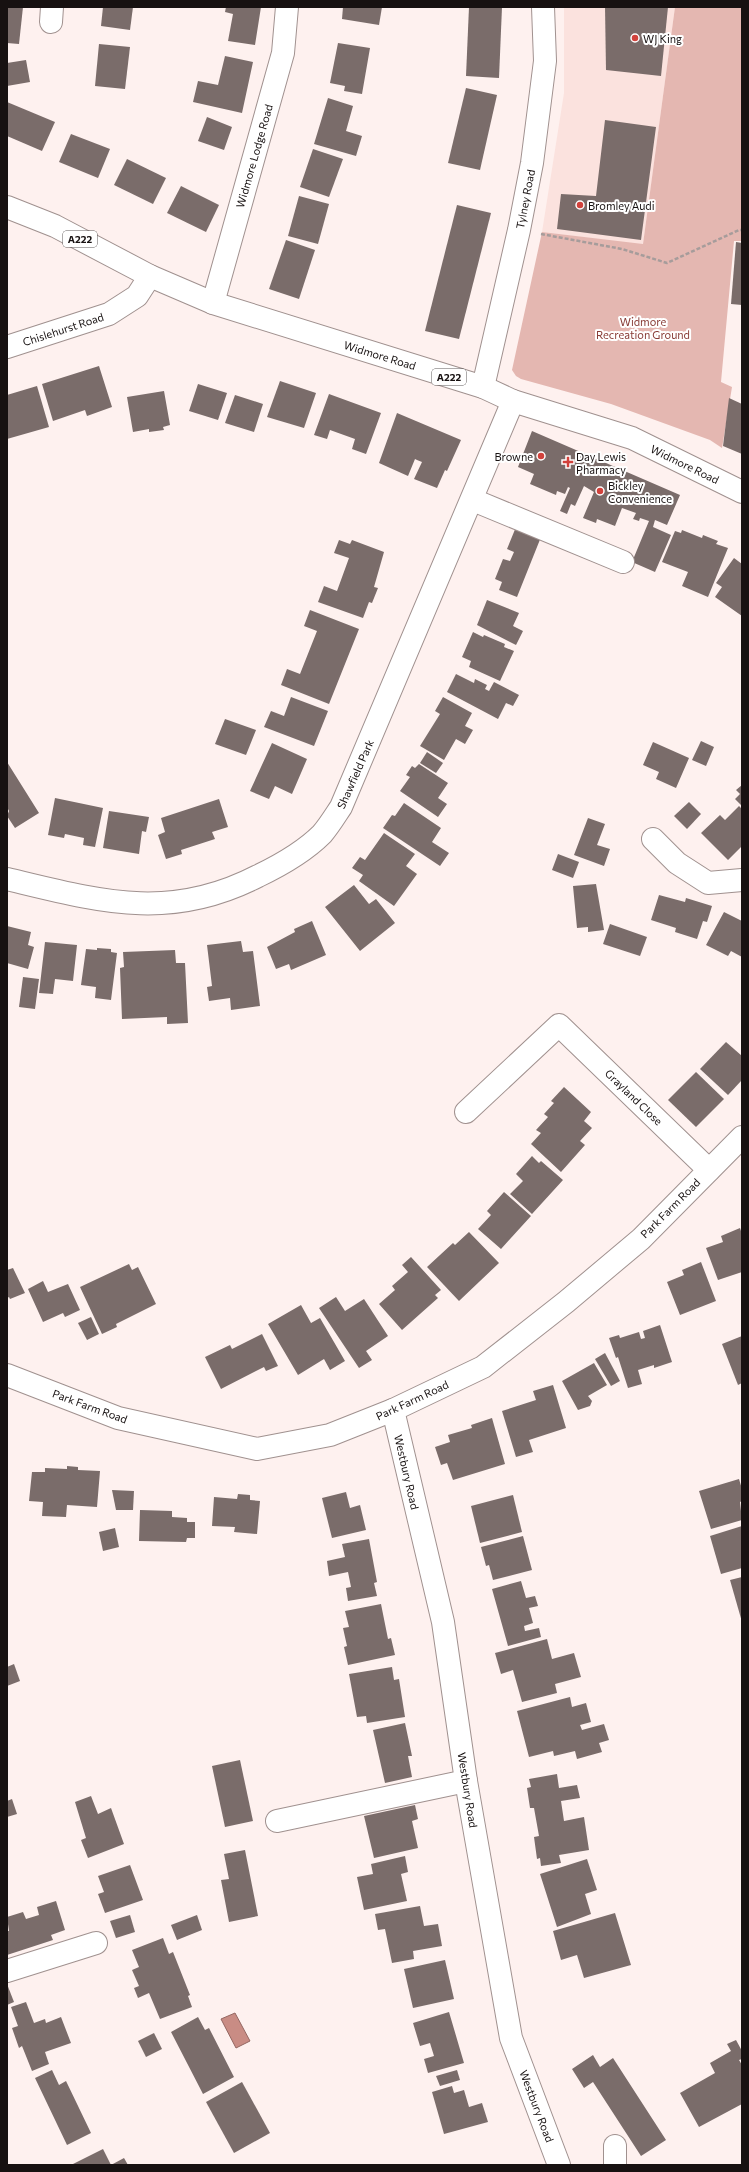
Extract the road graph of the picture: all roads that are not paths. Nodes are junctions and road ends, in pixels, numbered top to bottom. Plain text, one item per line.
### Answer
1 (287, 7) edge
2 (543, 7) edge
3 (7, 207) edge
4 (150, 276) junction
5 (213, 303) junction
6 (7, 347) edge
7 (484, 387) junction
8 (513, 401) junction
9 (742, 492) edge
10 (473, 500) junction
11 (623, 562) dead end
12 (653, 839) dead end
13 (7, 879) edge
14 (742, 880) edge
15 (466, 1112) dead end
16 (742, 1137) edge
17 (709, 1170) junction
18 (7, 1375) edge
19 (393, 1410) junction
20 (466, 1781) junction
21 (277, 1821) dead end
22 (96, 1943) dead end
23 (7, 1971) edge
24 (559, 2165) edge

1 - 5 street, Widmore Lodge Road
2 - 7 street, Tylney Road
3 - 4 street, A222
4 - 5 street, Widmore Road / A222
4 - 6 street, Chislehurst Road
5 - 7 street, Widmore Road / A222
7 - 8 street, Widmore Road / A222
8 - 9 street, Widmore Road / A222
8 - 10 street, Shawfield Park
10 - 11 street
10 - 13 street, Shawfield Park
12 - 14 street
15 - 17 street, Grayland Close
16 - 17 street, Park Farm Road
17 - 19 street, Park Farm Road
18 - 19 street, Park Farm Road
19 - 20 street, Westbury Road
20 - 21 street
20 - 24 street, Westbury Road
22 - 23 street

